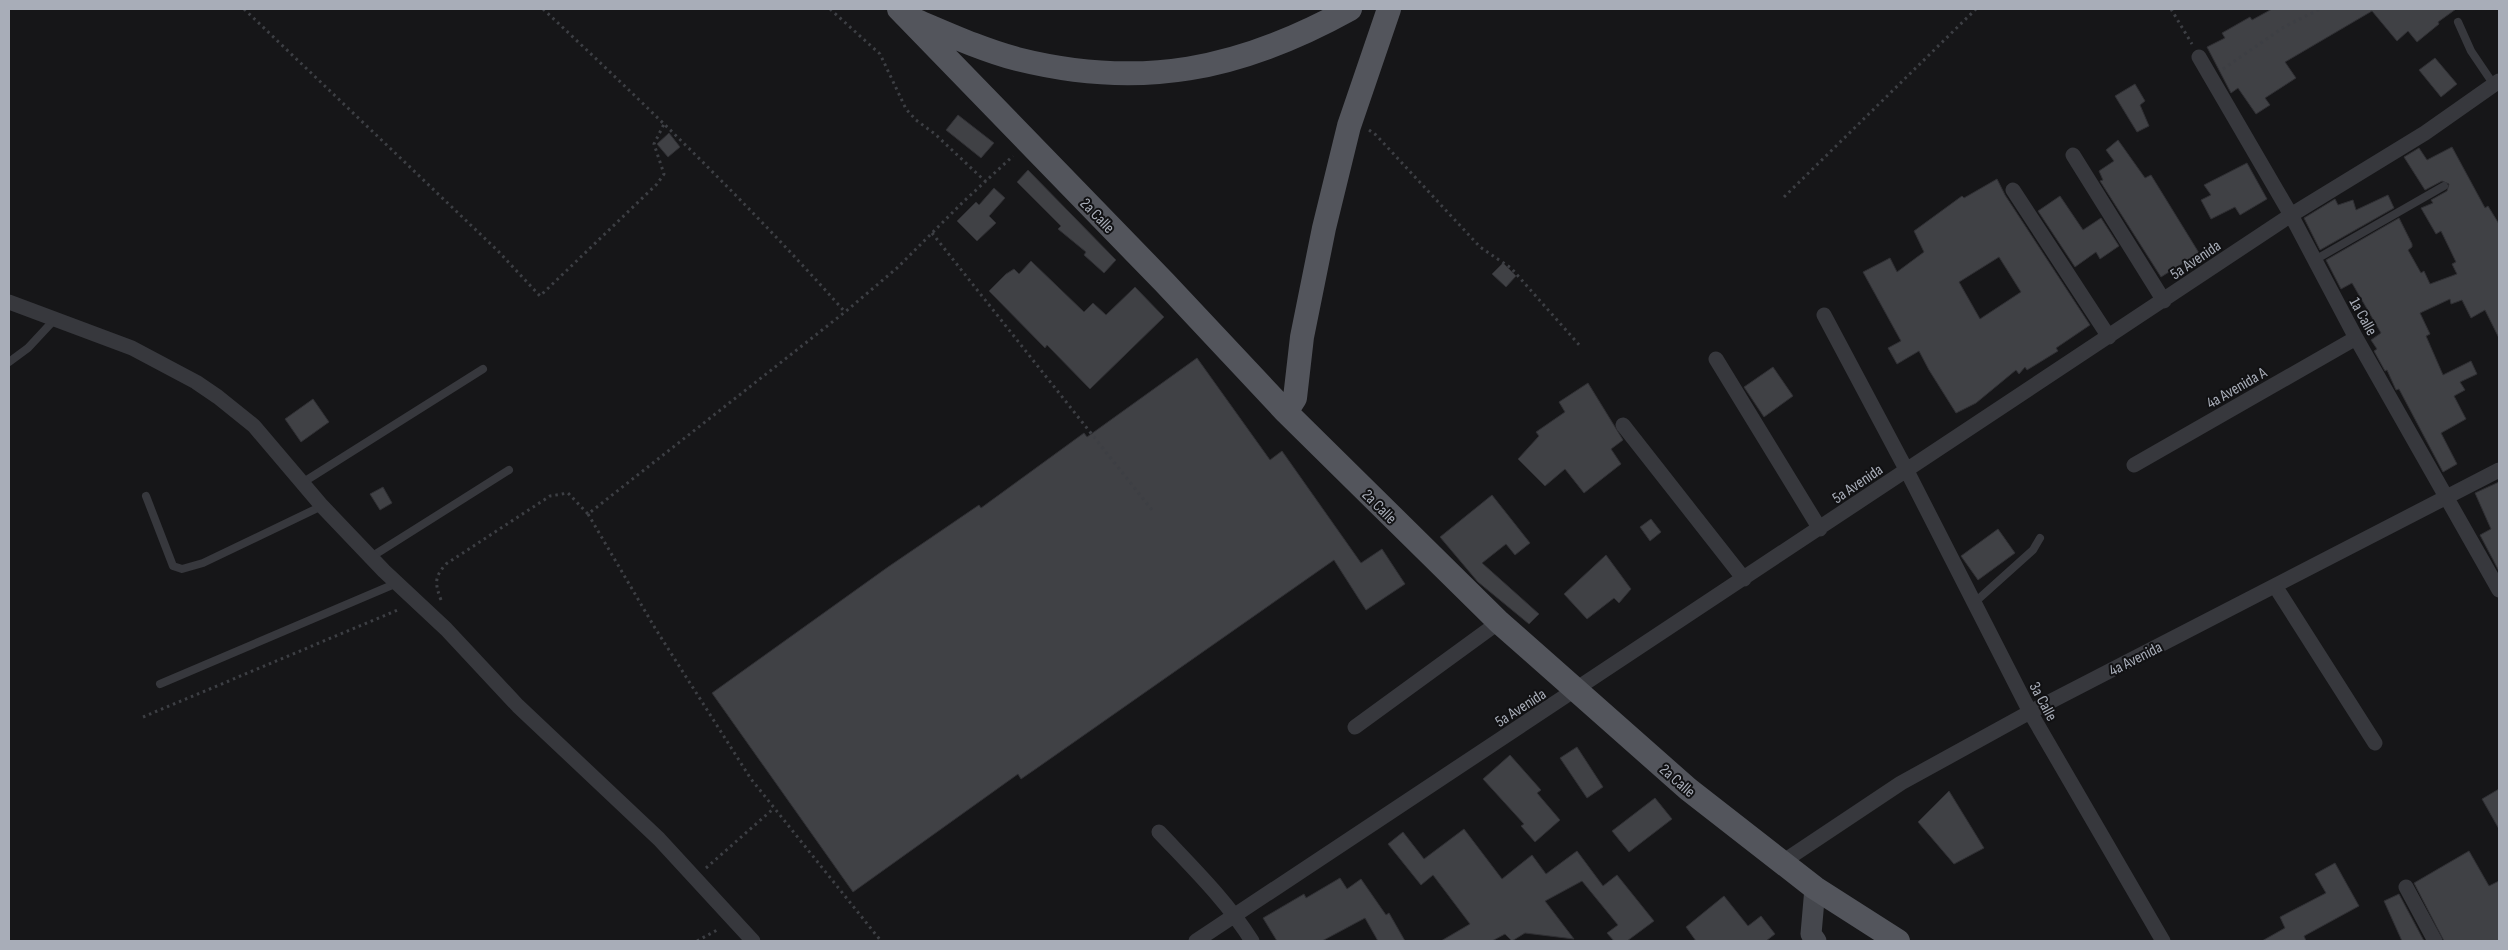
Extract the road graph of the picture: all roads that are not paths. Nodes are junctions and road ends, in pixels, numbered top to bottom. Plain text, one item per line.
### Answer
1 (1350, 9) edge
2 (1389, 9) edge
3 (904, 12) edge
4 (2458, 22) dead end
5 (2199, 57) road end
6 (2496, 83) edge
7 (2073, 155) dead end
8 (2444, 186) dead end
9 (2013, 190) dead end
10 (2291, 215) junction
11 (2313, 261) junction
12 (2164, 301) junction
13 (9, 302) edge
14 (1824, 315) dead end
15 (55, 319) junction
16 (2110, 337) junction
17 (2356, 338) junction
18 (1716, 359) dead end
19 (9, 362) edge
20 (483, 369) dead end
21 (1286, 412) junction
22 (1623, 425) dead end
23 (2134, 465) dead end
24 (509, 470) dead end
25 (2499, 470) edge
26 (1906, 471) junction
27 (302, 483) junction
28 (146, 496) dead end
29 (2446, 497) junction
30 (322, 506) junction
31 (1820, 529) junction
32 (2040, 538) dead end
33 (371, 557) junction
34 (1744, 580) junction
35 (397, 583) junction
36 (2275, 586) junction
37 (2499, 590) edge
38 (1974, 603) junction
39 (1499, 622) junction
40 (160, 684) dead end
41 (1577, 690) junction
42 (2030, 712) junction
43 (1355, 727) dead end
44 (2375, 743) dead end
45 (1158, 832) dead end
46 (1781, 863) junction
47 (2406, 887) dead end
48 (1815, 888) junction
49 (1236, 915) junction
50 (1809, 939) edge
51 (753, 941) edge
52 (1196, 941) edge
53 (1252, 941) edge
54 (1898, 941) edge
55 (2163, 941) edge
56 (2435, 941) edge

1 - 3 main road
2 - 21 main road
3 - 21 main road, 2a Calle
4 - 6 lane
5 - 10 street, 1a Calle
6 - 10 street, 5a Avenida
7 - 12 street
8 - 11 lane
9 - 16 street
10 - 11 street, 1a Calle
10 - 12 street, 5a Avenida
11 - 17 street, 1a Calle
12 - 16 street, 5a Avenida
13 - 15 street
14 - 26 street, 3a Calle
15 - 19 lane
15 - 27 street
16 - 26 street, 5a Avenida
17 - 23 street, 4a Avenida A
17 - 29 street, 1a Calle
18 - 31 street
20 - 27 lane
21 - 39 main road, 2a Calle
22 - 34 street
24 - 33 lane
25 - 29 street, 4a Avenida
26 - 31 street, 5a Avenida
26 - 38 street, 3a Calle
27 - 30 street
28 - 30 lane
29 - 36 street, 4a Avenida
29 - 37 street, 1a Calle
30 - 33 street
31 - 34 street, 5a Avenida
32 - 38 lane
33 - 35 street
34 - 41 street, 5a Avenida
35 - 40 lane
35 - 51 street
36 - 42 street, 4a Avenida
36 - 44 street
38 - 42 street, 3a Calle
39 - 41 main road, 2a Calle
39 - 43 street
41 - 46 main road, 2a Calle
41 - 49 street, 5a Avenida
42 - 46 street, 4a Avenida
42 - 55 street, 3a Calle
45 - 49 street
46 - 48 main road, 2a Calle
47 - 56 street
48 - 50 street
48 - 54 main road, 2a Calle
49 - 52 street, 5a Avenida
49 - 53 street

